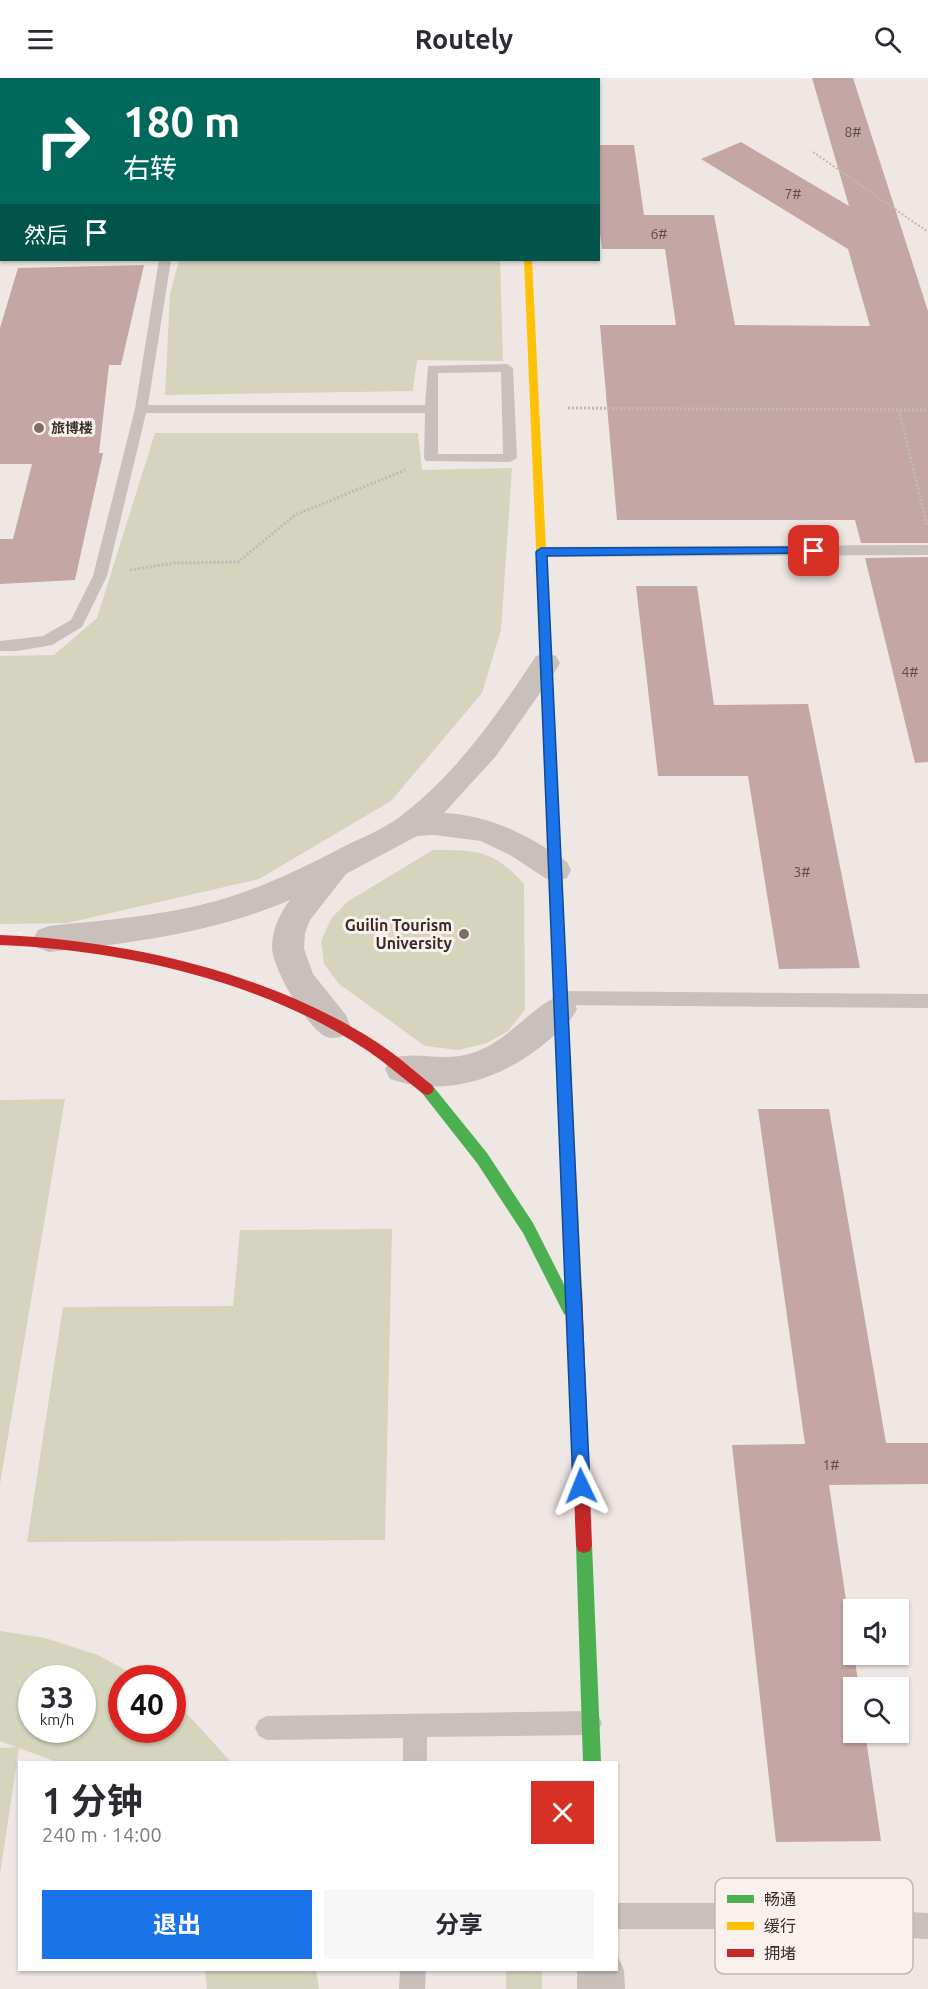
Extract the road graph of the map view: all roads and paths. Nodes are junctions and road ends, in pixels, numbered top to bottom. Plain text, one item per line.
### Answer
1 (813, 152) dead end
2 (928, 232) edge
3 (165, 261) edge
4 (528, 261) edge
5 (535, 408) junction
6 (141, 409) junction
7 (431, 409) junction
8 (508, 409) junction
9 (899, 410) junction
10 (928, 410) edge
11 (430, 459) junction
12 (928, 528) edge
13 (928, 550) edge
14 (541, 552) junction
15 (100, 576) junction
16 (0, 646) edge
17 (546, 663) junction
18 (411, 825) junction
19 (342, 862) junction
20 (555, 870) junction
21 (0, 940) edge
22 (38, 940) junction
23 (928, 1001) edge
24 (561, 1004) junction
25 (334, 1025) junction
26 (402, 1069) junction
27 (575, 1321) junction
28 (590, 1723) junction
29 (415, 1726) junction
30 (267, 1728) dead end
31 (415, 1761) edge
32 (592, 1761) edge
33 (618, 1916) edge
34 (715, 1916) edge
35 (913, 1925) edge
36 (928, 1926) edge
37 (413, 1971) edge
38 (600, 1971) edge
39 (412, 1989) edge
40 (601, 1989) edge

1 - 2 path
3 - 6 lane
4 - 5 street
5 - 8 lane
5 - 9 path
5 - 14 street
6 - 7 lane
6 - 15 lane
7 - 8 lane
7 - 11 lane
8 - 11 lane
9 - 10 path
9 - 12 path
11 - 15 path
13 - 14 lane
14 - 17 street
15 - 16 lane
17 - 18 street
17 - 20 street
18 - 19 street
18 - 20 street
19 - 22 street
19 - 25 street
20 - 24 street
21 - 22 street
22 - 25 street
23 - 24 lane
24 - 26 street
24 - 27 street
25 - 26 street
26 - 27 street
27 - 28 street
28 - 29 lane
28 - 32 street
29 - 30 lane
29 - 31 lane
33 - 34 lane
35 - 36 lane
37 - 39 lane
38 - 40 street

